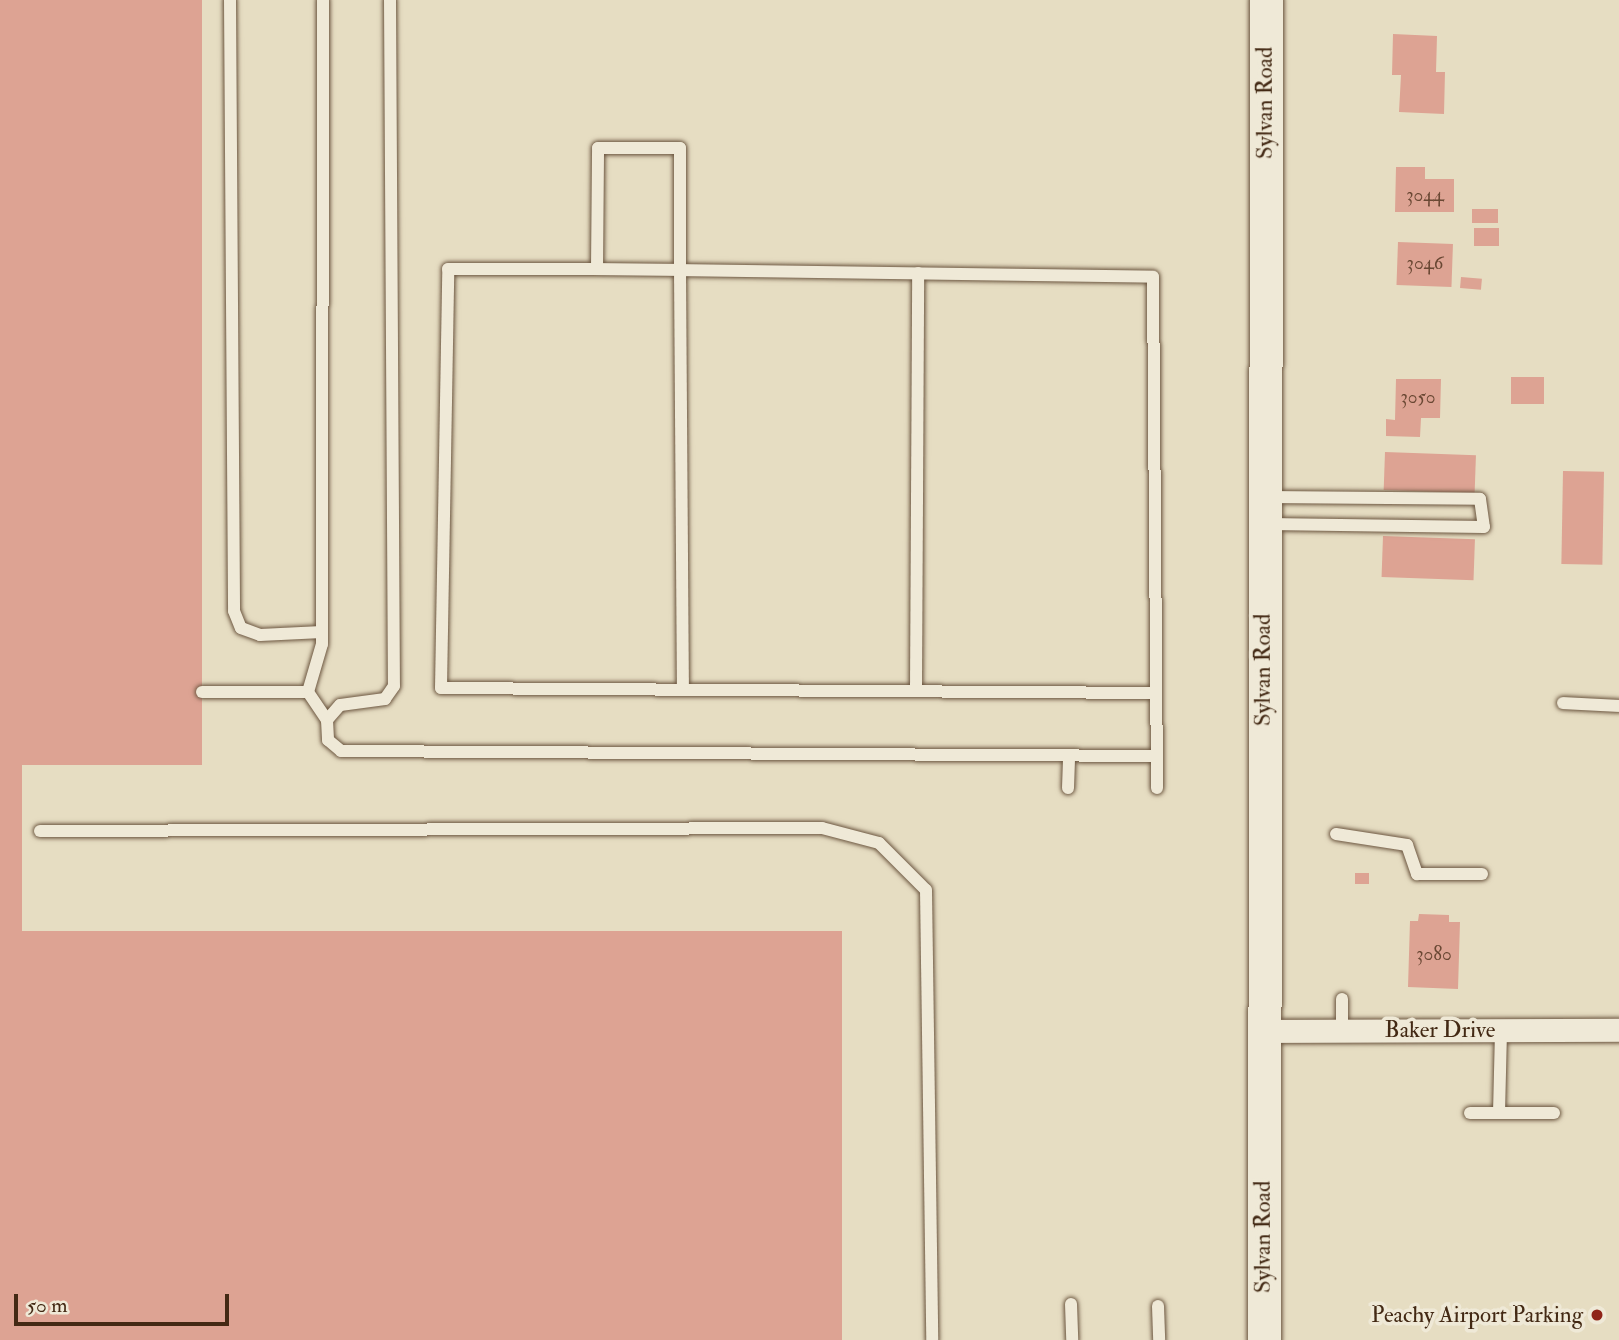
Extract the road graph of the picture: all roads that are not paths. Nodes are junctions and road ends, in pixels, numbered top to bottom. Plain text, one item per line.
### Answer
1 (230, 0) edge
2 (323, 0) edge
3 (390, 0) edge
4 (1266, 0) edge
5 (597, 269) junction
6 (680, 270) junction
7 (918, 273) junction
8 (1264, 510) junction
9 (322, 632) junction
10 (683, 690) junction
11 (916, 691) junction
12 (202, 692) dead end
13 (308, 692) junction
14 (1156, 693) junction
15 (1563, 703) dead end
16 (1619, 706) edge
17 (327, 720) junction
18 (1157, 756) junction
19 (1069, 758) junction
20 (1068, 788) dead end
21 (1157, 788) dead end
22 (40, 831) dead end
23 (1336, 834) dead end
24 (1482, 874) dead end
25 (1342, 999) dead end
26 (1501, 1030) junction
27 (1619, 1030) edge
28 (1262, 1031) junction
29 (1342, 1031) junction
30 (1470, 1113) dead end
31 (1499, 1113) junction
32 (1553, 1113) dead end
33 (1071, 1304) dead end
34 (1158, 1306) dead end
35 (932, 1340) edge
36 (1072, 1340) edge
37 (1159, 1340) edge
38 (1264, 1340) edge

1 - 9 lane
2 - 9 lane
3 - 17 lane
4 - 8 main road, Sylvan Road
5 - 6 lane
5 - 6 lane
5 - 10 lane
6 - 7 lane
6 - 10 lane
7 - 11 lane
7 - 14 lane
8 - 8 lane
8 - 28 main road, Sylvan Road
9 - 13 lane
10 - 11 lane
11 - 14 lane
12 - 13 lane
13 - 17 lane
14 - 18 lane
15 - 16 lane
17 - 19 lane
18 - 19 lane
18 - 21 lane
19 - 20 lane
22 - 35 lane
23 - 24 lane
25 - 29 lane
26 - 27 street, Baker Drive
26 - 29 street, Baker Drive
26 - 31 lane
28 - 29 street, Baker Drive
28 - 38 main road, Sylvan Road
30 - 31 lane
31 - 32 lane
33 - 36 lane
34 - 37 lane

